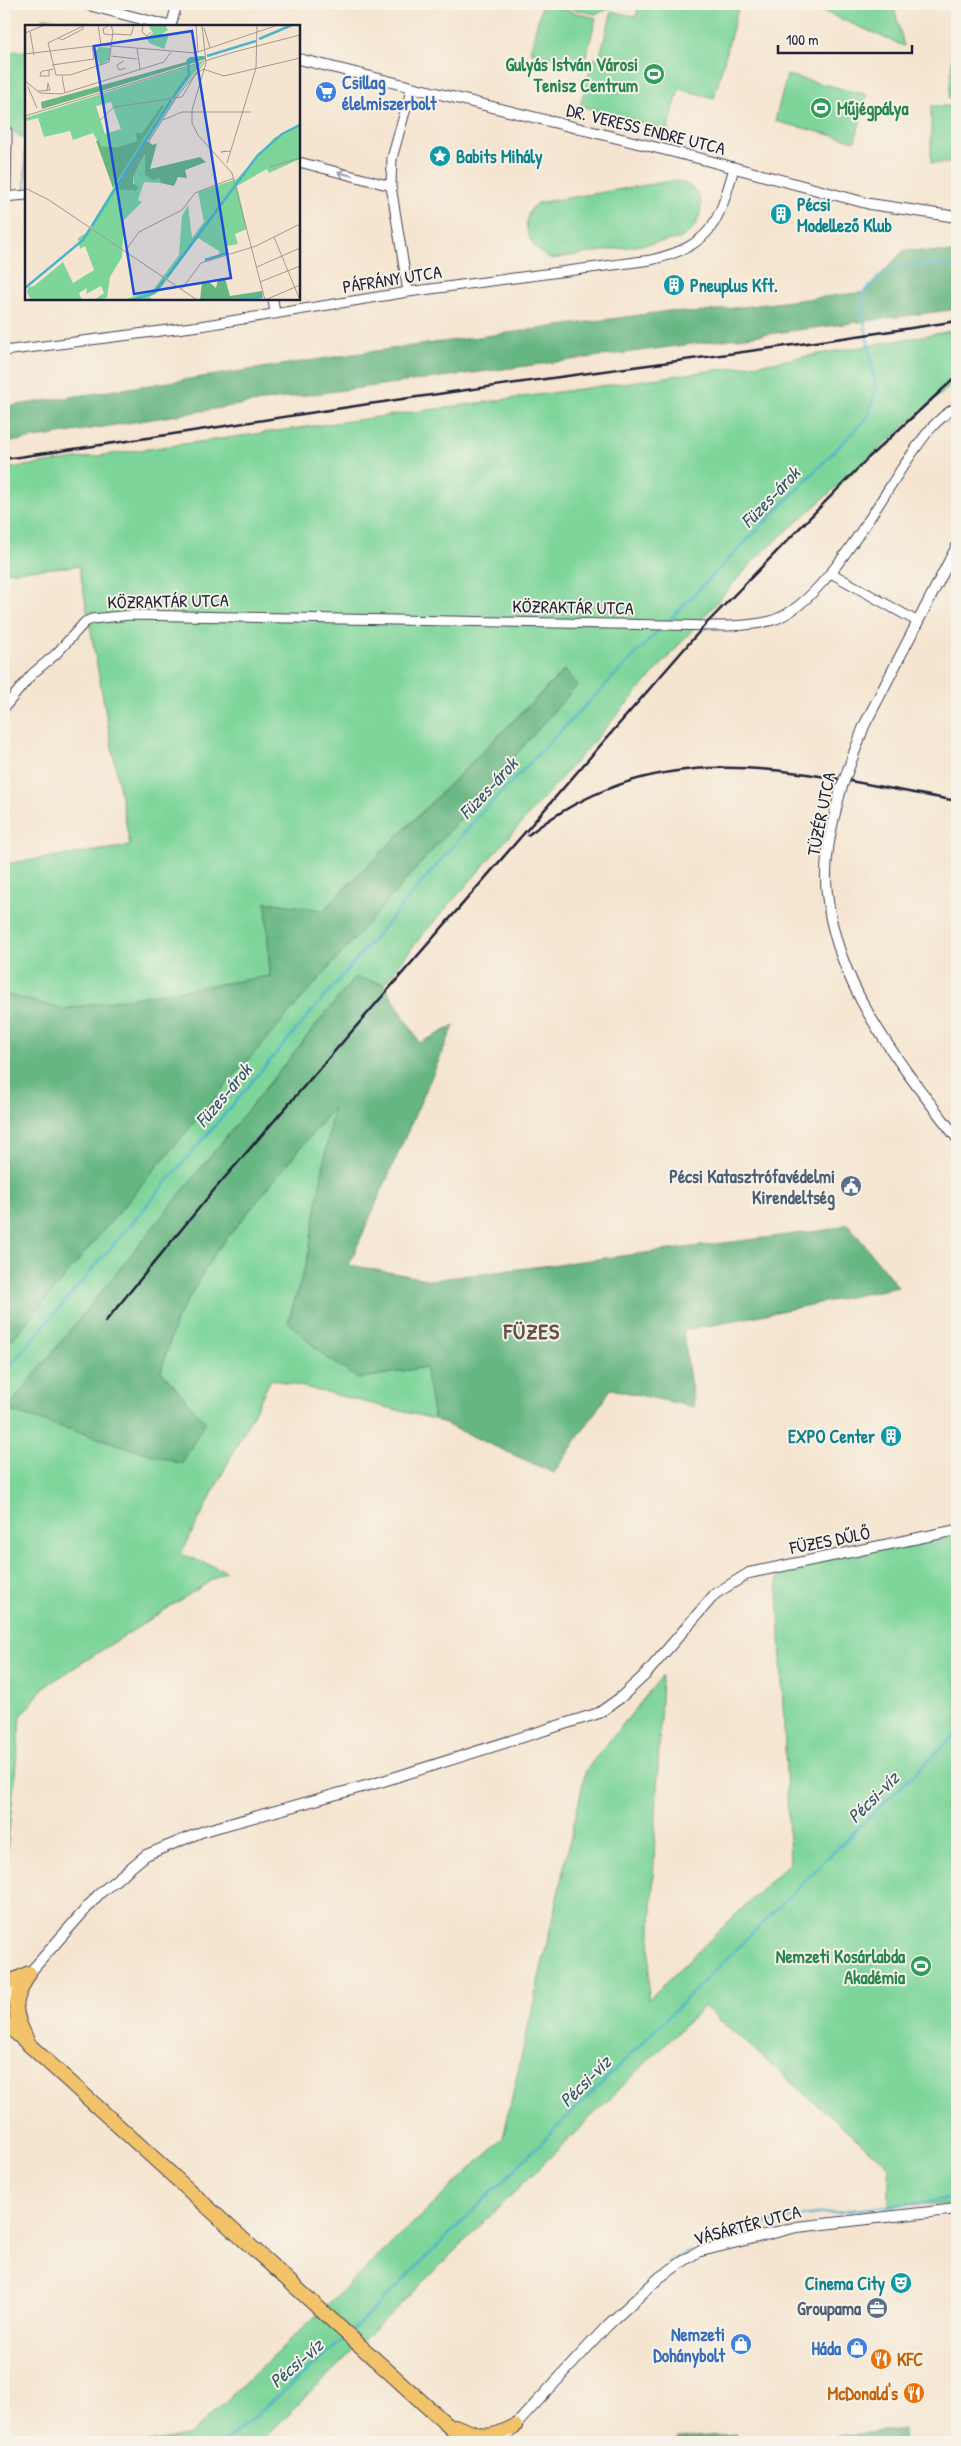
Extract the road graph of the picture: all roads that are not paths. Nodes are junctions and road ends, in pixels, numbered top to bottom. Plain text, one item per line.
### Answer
1 (85, 4) edge
2 (177, 4) edge
3 (166, 25) edge
4 (170, 25) edge
5 (300, 59) edge
6 (412, 87) junction
7 (4, 128) edge
8 (300, 162) edge
9 (734, 168) junction
10 (391, 186) junction
11 (25, 195) edge
12 (5, 197) edge
13 (957, 217) edge
14 (408, 292) junction
15 (273, 300) edge
16 (275, 314) junction
17 (4, 351) edge
18 (957, 407) edge
19 (957, 546) edge
20 (831, 573) junction
21 (918, 622) junction
22 (4, 708) edge
23 (957, 1138) edge
24 (957, 1530) edge
25 (29, 1973) junction
26 (4, 1985) edge
27 (4, 2002) edge
28 (4, 2022) edge
29 (29, 2046) junction
30 (957, 2208) edge
31 (443, 2421) junction
32 (515, 2426) junction
33 (466, 2442) edge
34 (500, 2442) edge
35 (511, 2442) edge

1 - 3 street
2 - 4 street
5 - 6 street, DR. VERESS ENDRE UTCA
6 - 9 street, DR. VERESS ENDRE UTCA
6 - 10 street
7 - 12 street
10 -> 8 street
9 - 13 street, DR. VERESS ENDRE UTCA
9 - 14 street, PÁFRÁNY UTCA
10 - 14 street
11 - 12 street
14 - 16 street, PÁFRÁNY UTCA
15 - 16 street
16 - 17 street, PÁFRÁNY UTCA
18 - 20 street, KÖZRAKTÁR UTCA
19 - 21 street, TÜZÉR UTCA
20 - 21 street
20 - 22 street, KÖZRAKTÁR UTCA
21 - 23 street, TÜZÉR UTCA, bridge
24 - 25 street, FÜZES DŰLŐ
25 - 26 main road
25 - 27 street, FÜZES DŰLŐ
25 - 29 main road
28 - 29 main road
29 - 31 main road
30 - 32 street, VÁSÁRTÉR UTCA
31 - 32 main road
31 - 33 main road
32 - 34 street, VÁSÁRTÉR UTCA
32 - 35 main road

